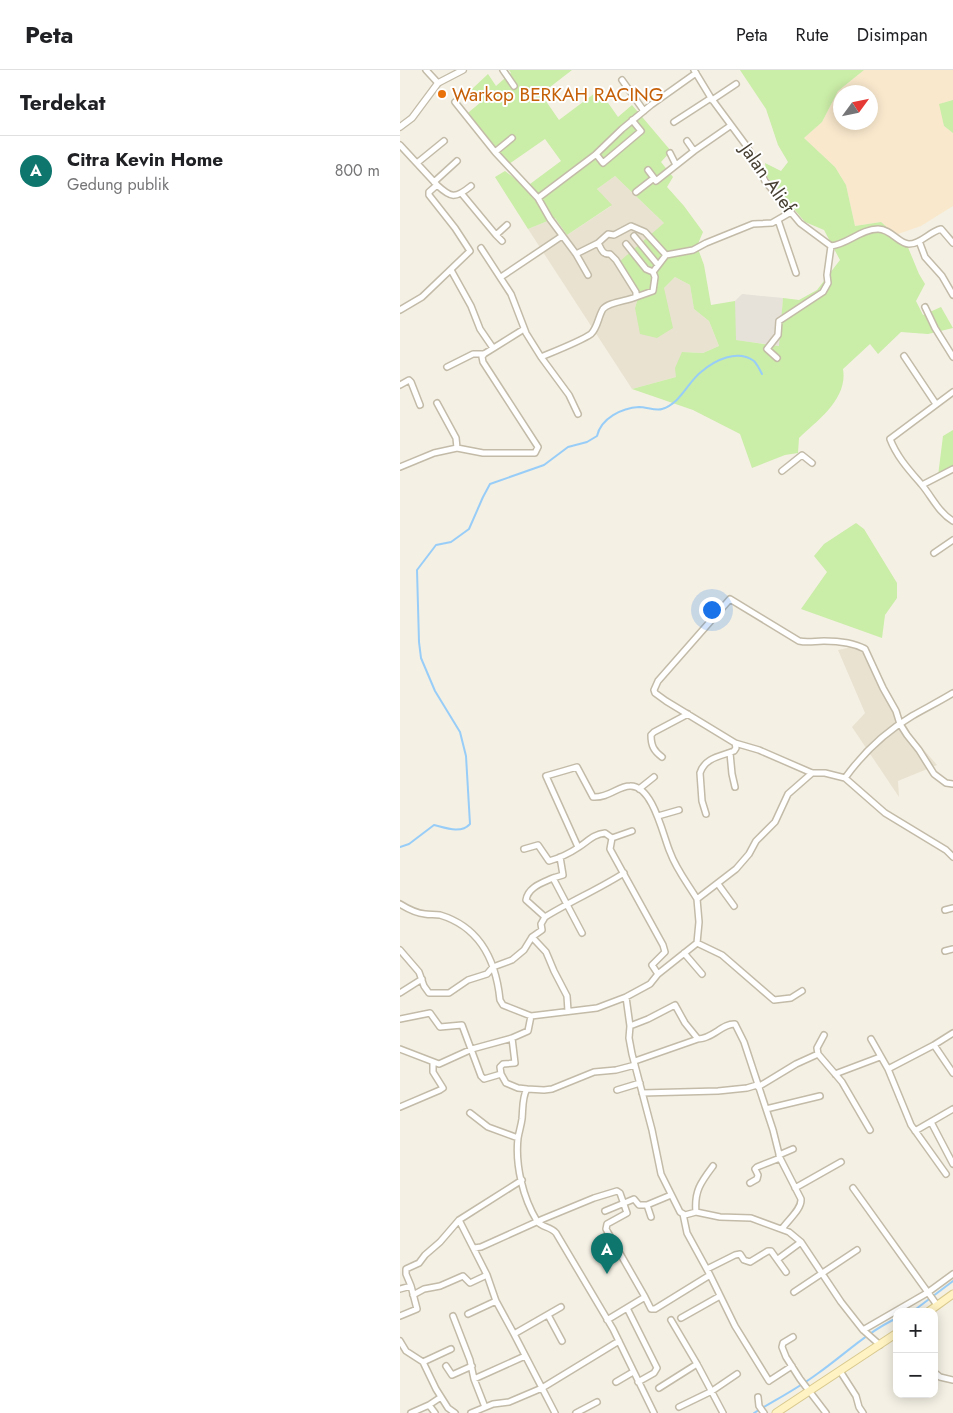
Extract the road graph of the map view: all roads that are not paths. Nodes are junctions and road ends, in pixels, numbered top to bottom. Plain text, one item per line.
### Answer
1 (426, 70) edge
2 (463, 70) edge
3 (503, 70) edge
4 (695, 71) edge
5 (622, 80) dead end
6 (438, 83) junction
7 (736, 84) dead end
8 (514, 86) dead end
9 (712, 99) junction
10 (455, 102) dead end
11 (644, 111) junction
12 (632, 120) junction
13 (674, 122) dead end
14 (730, 126) junction
15 (400, 127) edge
16 (512, 138) dead end
17 (444, 141) dead end
18 (687, 141) dead end
19 (400, 145) edge
20 (694, 151) junction
21 (496, 152) junction
22 (596, 154) junction
23 (670, 154) dead end
24 (458, 161) dead end
25 (417, 163) junction
26 (676, 165) junction
27 (648, 170) dead end
28 (654, 178) junction
29 (435, 183) junction
30 (471, 186) dead end
31 (636, 192) dead end
32 (462, 194) junction
33 (538, 198) junction
34 (791, 212) junction
35 (778, 220) junction
36 (507, 225) dead end
37 (496, 235) junction
38 (562, 236) junction
39 (634, 236) dead end
40 (502, 241) dead end
41 (919, 241) junction
42 (598, 243) junction
43 (953, 243) edge
44 (626, 244) dead end
45 (831, 246) junction
46 (482, 248) dead end
47 (576, 254) junction
48 (666, 255) junction
49 (658, 265) junction
50 (452, 270) junction
51 (653, 272) junction
52 (796, 273) dead end
53 (588, 275) dead end
54 (501, 276) junction
55 (953, 295) edge
56 (636, 297) junction
57 (925, 307) dead end
58 (400, 310) edge
59 (524, 329) junction
60 (493, 348) junction
61 (484, 354) junction
62 (904, 356) dead end
63 (541, 357) junction
64 (953, 357) edge
65 (777, 358) dead end
66 (447, 367) dead end
67 (400, 385) edge
68 (953, 392) edge
69 (438, 403) dead end
70 (936, 404) junction
71 (420, 405) dead end
72 (578, 414) dead end
73 (457, 448) junction
74 (812, 463) dead end
75 (400, 466) edge
76 (953, 469) edge
77 (782, 472) dead end
78 (922, 485) junction
79 (953, 521) edge
80 (953, 540) edge
81 (934, 553) dead end
82 (953, 693) edge
83 (688, 714) junction
84 (900, 724) junction
85 (735, 742) junction
86 (730, 753) junction
87 (662, 757) dead end
88 (812, 773) junction
89 (654, 778) dead end
90 (845, 778) junction
91 (953, 784) edge
92 (735, 786) dead end
93 (639, 789) junction
94 (679, 810) dead end
95 (706, 814) dead end
96 (658, 816) junction
97 (632, 831) dead end
98 (612, 838) junction
99 (578, 847) junction
100 (524, 849) dead end
101 (560, 857) junction
102 (953, 857) edge
103 (624, 872) junction
104 (553, 878) junction
105 (718, 884) junction
106 (697, 899) junction
107 (400, 904) edge
108 (566, 904) junction
109 (734, 906) dead end
110 (953, 908) edge
111 (945, 910) dead end
112 (545, 917) junction
113 (582, 933) dead end
114 (532, 937) junction
115 (697, 943) junction
116 (953, 949) edge
117 (400, 950) edge
118 (945, 951) dead end
119 (684, 953) junction
120 (493, 967) junction
121 (658, 974) junction
122 (702, 974) dead end
123 (422, 979) junction
124 (802, 991) dead end
125 (400, 993) edge
126 (626, 997) junction
127 (568, 1011) junction
128 (531, 1016) junction
129 (400, 1019) edge
130 (630, 1026) junction
131 (953, 1033) edge
132 (824, 1035) dead end
133 (512, 1038) junction
134 (698, 1039) junction
135 (872, 1040) dead end
136 (934, 1045) junction
137 (400, 1047) edge
138 (472, 1049) junction
139 (818, 1054) junction
140 (880, 1056) junction
141 (433, 1062) junction
142 (635, 1063) junction
143 (888, 1070) junction
144 (953, 1073) edge
145 (501, 1074) junction
146 (836, 1074) junction
147 (640, 1083) junction
148 (757, 1086) junction
149 (527, 1089) junction
150 (617, 1090) dead end
151 (642, 1093) junction
152 (820, 1096) dead end
153 (400, 1107) edge
154 (766, 1109) junction
155 (953, 1109) edge
156 (470, 1113) dead end
157 (931, 1122) junction
158 (870, 1130) dead end
159 (916, 1131) junction
160 (518, 1138) junction
161 (793, 1149) dead end
162 (779, 1156) junction
163 (841, 1162) dead end
164 (953, 1164) edge
165 (713, 1166) dead end
166 (946, 1174) dead end
167 (522, 1180) junction
168 (750, 1183) dead end
169 (796, 1188) junction
170 (853, 1188) dead end
171 (671, 1195) junction
172 (623, 1204) junction
173 (648, 1205) junction
174 (605, 1211) dead end
175 (696, 1212) junction
176 (682, 1214) junction
177 (651, 1217) dead end
178 (458, 1220) junction
179 (538, 1222) junction
180 (782, 1229) junction
181 (801, 1242) junction
182 (474, 1248) junction
183 (857, 1250) dead end
184 (778, 1260) junction
185 (708, 1272) junction
186 (786, 1272) dead end
187 (487, 1274) junction
188 (823, 1274) junction
189 (953, 1274) edge
190 (411, 1286) junction
191 (400, 1289) edge
192 (794, 1292) dead end
193 (928, 1294) junction
194 (953, 1294) edge
195 (413, 1295) junction
196 (720, 1296) junction
197 (645, 1297) junction
198 (496, 1301) junction
199 (935, 1303) junction
200 (561, 1307) dead end
201 (627, 1308) junction
202 (931, 1308) edge
203 (468, 1314) dead end
204 (548, 1315) junction
205 (400, 1316) edge
206 (453, 1316) dead end
207 (681, 1318) dead end
208 (607, 1320) junction
209 (671, 1320) dead end
210 (864, 1331) junction
211 (514, 1334) junction
212 (893, 1336) edge
213 (793, 1338) dead end
214 (619, 1340) junction
215 (400, 1341) edge
216 (562, 1342) dead end
217 (880, 1345) junction
218 (450, 1349) dead end
219 (525, 1356) junction
220 (423, 1362) junction
221 (697, 1364) junction
222 (446, 1366) dead end
223 (472, 1366) junction
224 (792, 1366) junction
225 (840, 1371) junction
226 (633, 1372) junction
227 (738, 1374) dead end
228 (938, 1375) edge
229 (474, 1379) junction
230 (953, 1380) edge
231 (616, 1382) dead end
232 (638, 1382) junction
233 (542, 1388) junction
234 (659, 1388) dead end
235 (807, 1389) junction
236 (712, 1391) junction
237 (441, 1397) junction
238 (758, 1397) dead end
239 (597, 1402) dead end
240 (429, 1405) junction
241 (485, 1407) junction
242 (679, 1407) dead end
243 (763, 1412) edge
244 (410, 1413) edge
245 (435, 1413) edge
246 (455, 1413) edge
247 (471, 1413) edge
248 (555, 1413) edge
249 (576, 1413) edge
250 (654, 1413) edge
251 (723, 1413) edge
252 (776, 1413) edge
253 (826, 1413) edge
254 (862, 1413) edge

1 - 6 street
2 - 6 street
3 - 8 street
4 - 9 street, Jalan Alief
4 - 11 street
5 - 11 street
6 - 15 street
7 - 9 street
9 - 13 street
9 - 14 street, Jalan Alief
10 - 21 street
11 - 12 street
12 - 22 street
12 - 22 street
14 - 20 street
14 - 34 street, Jalan Alief
16 - 21 street
17 - 25 street
18 - 20 street
19 - 25 street
20 - 26 street
21 - 33 street
22 - 33 street
23 - 26 street
24 - 29 street
25 - 29 street
26 - 28 street
27 - 28 street
28 - 31 street
29 - 32 street
29 - 50 street
30 - 32 street
32 - 37 street
33 - 38 street
34 - 35 street
34 - 45 street, Jalan Alief
35 - 48 street
35 - 52 street
36 - 37 street
37 - 40 street
38 - 47 street
38 - 54 street
39 - 49 street
41 - 43 street
41 - 45 street
41 - 55 street
42 - 47 street
42 - 48 street
42 - 56 street
44 - 51 street
45 - 65 street
46 - 54 street
47 - 53 street
48 - 49 street
49 - 51 street
50 - 58 street
50 - 60 street
51 - 56 street
54 - 59 street
56 - 63 street
57 - 64 street
59 - 60 street
59 - 63 street
60 - 61 street
61 - 66 street
61 - 73 street
62 - 70 street
63 - 72 street
67 - 71 street
68 - 70 street
69 - 73 street
70 - 78 street
73 - 75 street
74 - 77 street
76 - 78 street
78 - 79 street
80 - 81 street
82 - 84 street
83 - 84 street
83 - 85 street
83 - 87 street
84 - 90 street
84 - 91 street
85 - 86 street
85 - 88 street
86 - 92 street
86 - 95 street
88 - 90 street
88 - 105 street
89 - 93 street
90 - 102 street
93 - 96 street
93 - 99 street
94 - 96 street
96 - 106 street
97 - 98 street
98 - 99 street
98 - 103 street
99 - 101 street
100 - 101 street
101 - 104 street
103 - 108 street
103 - 121 street
104 - 108 street
104 - 112 street
105 - 106 street
105 - 109 street
106 - 115 street
107 - 120 street
108 - 112 street
108 - 113 street
110 - 111 street
112 - 114 street
114 - 120 street
114 - 127 street
115 - 119 street
115 - 124 street
116 - 118 street
117 - 123 street
119 - 121 street
119 - 122 street
120 - 123 street
120 - 128 street
121 - 126 street
123 - 125 street
126 - 127 street
126 - 130 street
127 - 128 street
128 - 133 street
129 - 138 street
130 - 134 street
130 - 142 street
131 - 136 street
132 - 139 street
133 - 138 street
133 - 145 street
134 - 142 street
134 - 148 street
135 - 140 street
136 - 143 street
136 - 144 street
137 - 141 street
138 - 141 street
138 - 145 street
139 - 146 street
139 - 148 street
140 - 143 street
140 - 146 street
141 - 153 street
142 - 147 street
142 - 149 street
143 - 159 street
145 - 149 street
146 - 158 street
147 - 150 street
147 - 151 street
148 - 151 street
148 - 154 street
149 - 160 street
151 - 171 street
152 - 154 street
154 - 162 street
155 - 157 street
156 - 160 street
157 - 159 street
157 - 164 street
159 - 166 street
160 - 167 street
161 - 162 street
162 - 168 street
162 - 169 street
163 - 169 street
165 - 175 street
167 - 178 street
167 - 179 street
169 - 180 street
170 - 193 street
171 - 173 street
171 - 176 street
172 - 173 street
172 - 174 street
172 - 179 street
172 - 197 street
173 - 177 street
175 - 176 street
175 - 180 street
176 - 185 street
178 - 182 street
178 - 190 street
179 - 182 street
179 - 208 street
180 - 181 street
181 - 184 street
181 - 188 street
182 - 187 street
183 - 188 street
184 - 185 street
184 - 186 street
185 - 196 street
185 - 197 street
187 - 195 street
187 - 198 street
188 - 192 street
188 - 210 street
189 - 193 street
190 - 191 street
190 - 195 street
193 - 199 street
193 - 210 street
194 - 199 main road
195 - 205 street
196 - 207 street
196 - 224 street
197 - 201 street
198 - 203 street
198 - 211 street
199 - 202 main road
200 - 204 street
201 - 208 street
201 - 232 street
204 - 211 street
204 - 216 street
206 - 223 street
208 - 214 street
209 - 221 street
210 - 217 street
211 - 219 street
212 - 217 main road
213 - 224 street
214 - 226 street
214 - 233 street
215 - 220 street
217 - 225 main road
218 - 220 street
219 - 229 street
219 - 233 street
220 - 237 street
221 - 234 street
221 - 236 street
222 - 223 street
223 - 229 street
224 - 235 street
225 - 235 main road
225 - 254 street
226 - 231 street
226 - 232 street
227 - 236 street
228 - 230 street
229 - 241 street
232 - 250 street
233 - 241 street
233 - 248 street
235 - 252 main road
235 - 253 street
236 - 242 street
236 - 251 street
237 - 240 street
237 - 246 street
238 - 243 street
239 - 249 street
240 - 244 street
240 - 245 street
241 - 247 street

